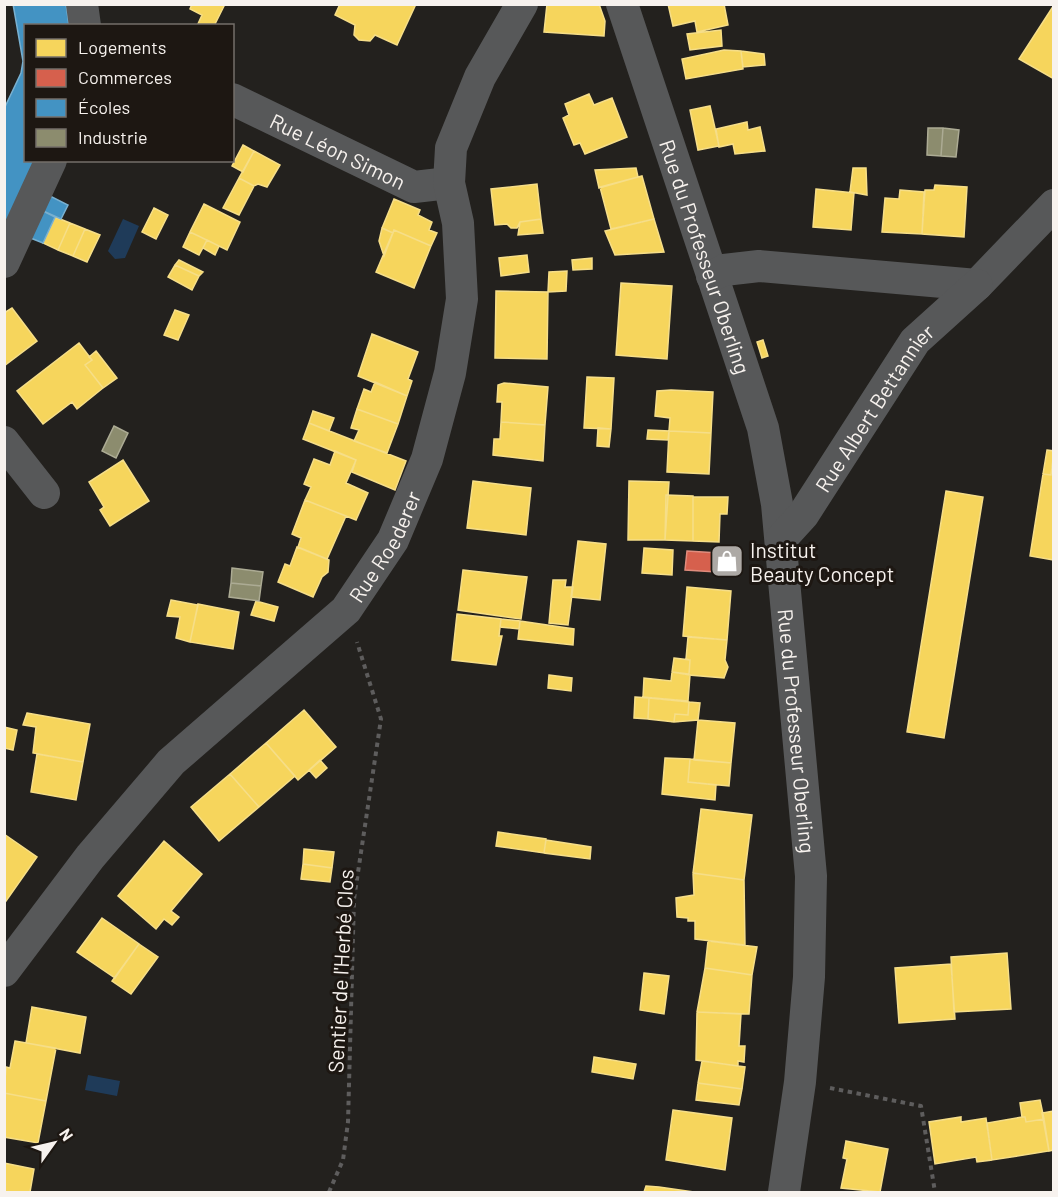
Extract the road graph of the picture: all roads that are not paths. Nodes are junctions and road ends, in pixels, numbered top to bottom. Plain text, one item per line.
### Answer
1 (82, 4) edge
2 (522, 4) edge
3 (622, 4) edge
4 (85, 24) edge
5 (234, 100) edge
6 (50, 162) edge
7 (449, 183) junction
8 (1053, 204) edge
9 (4, 262) edge
10 (712, 276) junction
11 (977, 285) junction
12 (4, 442) edge
13 (44, 493) dead end
14 (782, 538) junction
15 (4, 971) edge
16 (783, 1192) edge

1 - 4 street
2 - 7 street, Rue Roederer
3 - 10 street, Rue du Professeur Oberling
5 - 7 street, Rue Léon Simon
6 - 9 street
7 - 15 street, Rue Roederer
8 - 11 street, Rue Albert Bettannier
10 - 11 street
10 - 14 street, Rue du Professeur Oberling
11 - 14 street, Rue Albert Bettannier
12 - 13 street
14 - 16 street, Rue du Professeur Oberling

